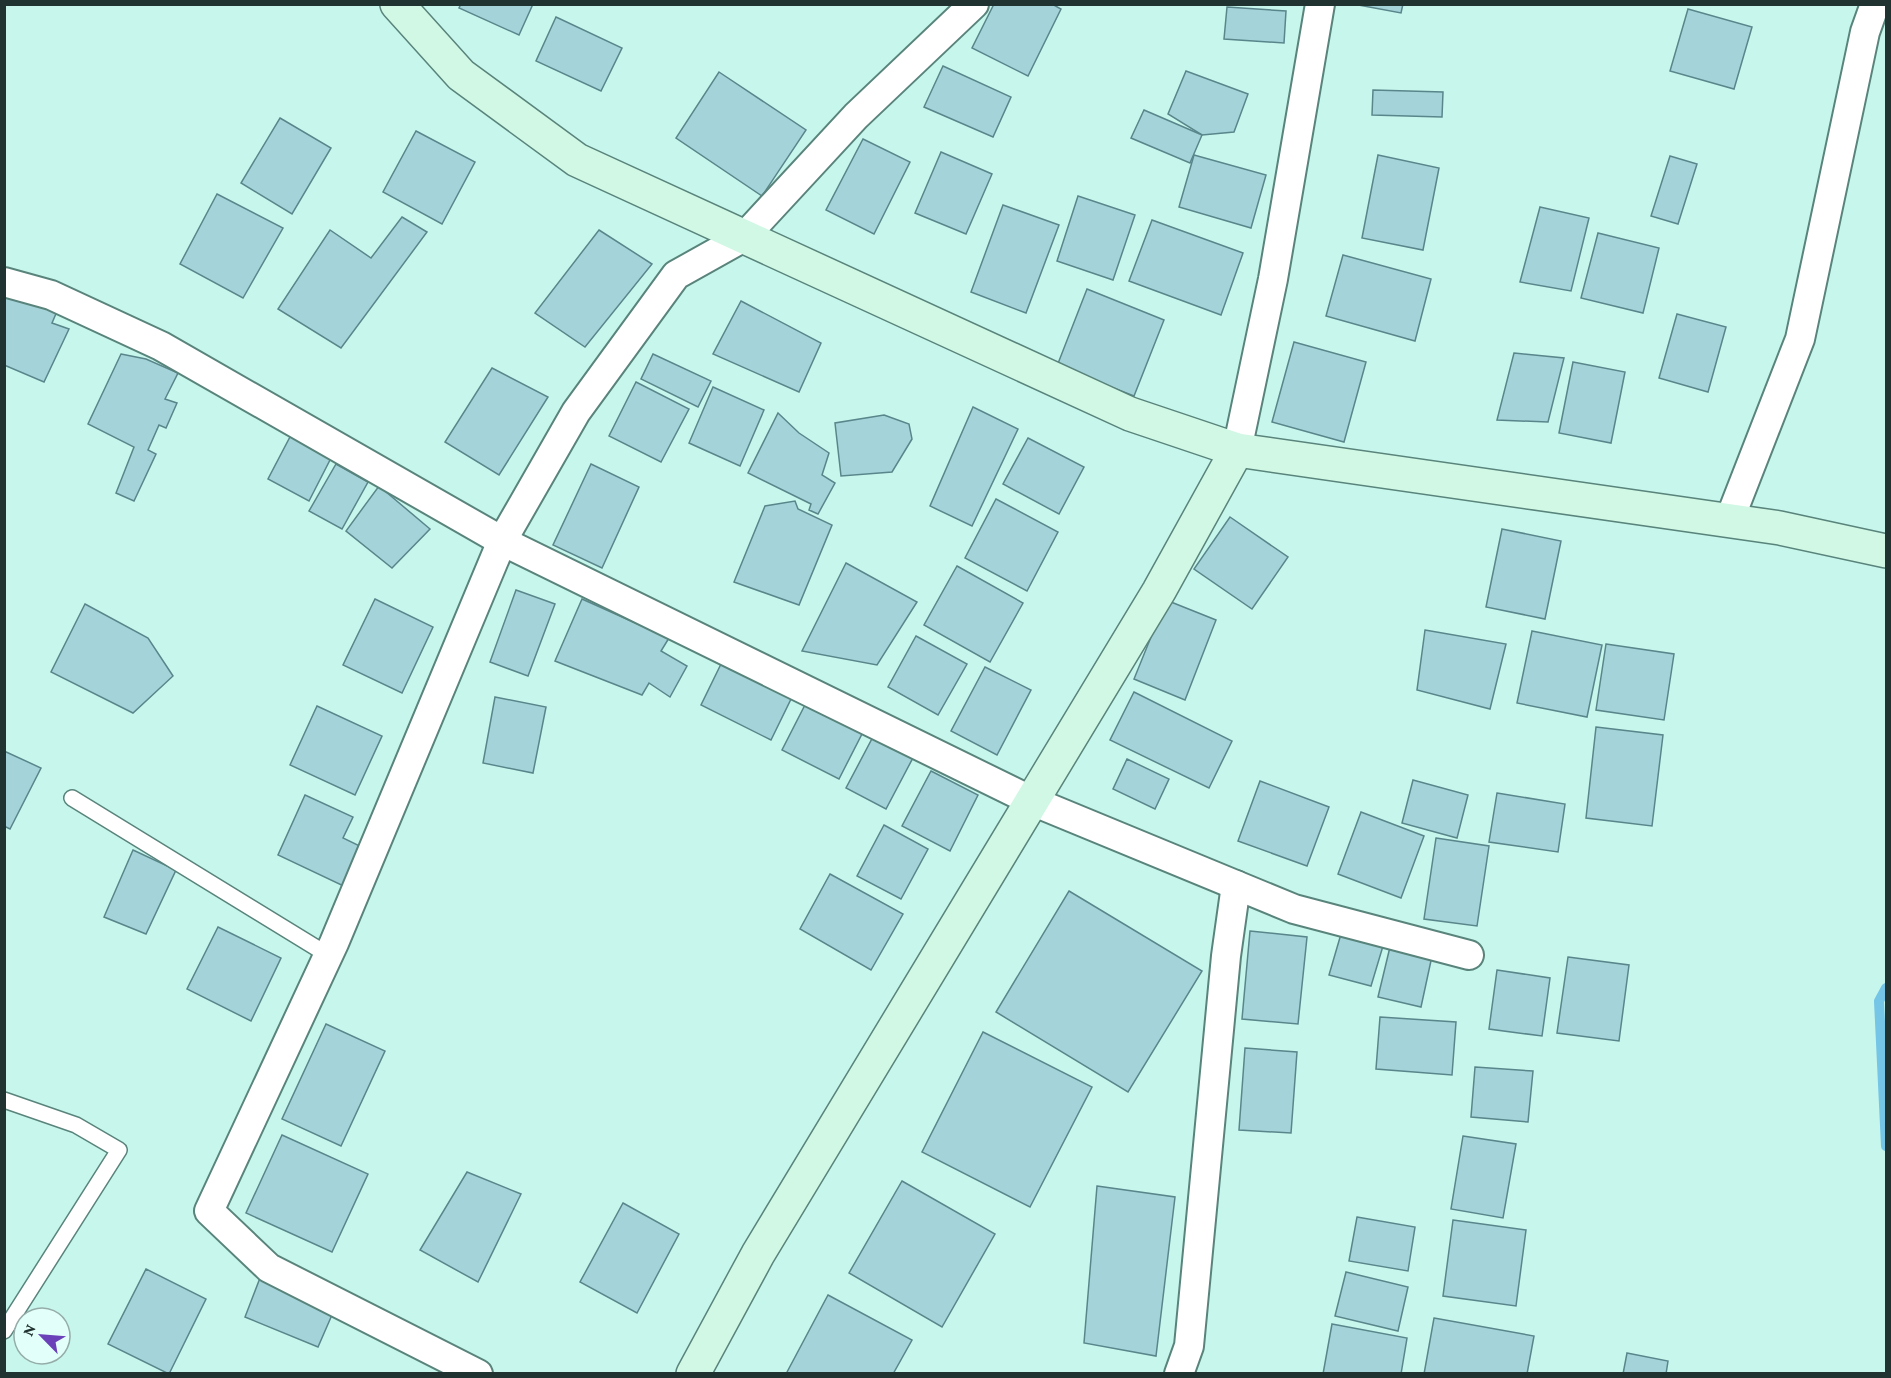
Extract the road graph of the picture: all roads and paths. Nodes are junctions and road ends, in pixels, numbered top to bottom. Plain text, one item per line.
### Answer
1 (397, 4) edge
2 (974, 4) edge
3 (1320, 4) edge
4 (1875, 4) edge
5 (744, 237) junction
6 (4, 282) edge
7 (1237, 450) junction
8 (1729, 520) junction
9 (502, 541) junction
10 (1887, 551) edge
11 (72, 798) dead end
12 (1032, 801) junction
13 (1236, 885) junction
14 (328, 956) junction
15 (1468, 956) dead end
16 (4, 1100) edge
17 (4, 1330) edge
18 (478, 1374) edge
19 (693, 1374) edge
20 (1179, 1374) edge

1 - 5 street
2 - 5 street
3 - 7 street
4 - 8 street
5 - 7 street
5 - 9 street
6 - 9 street
7 - 8 street
7 - 12 street
8 - 10 street
9 - 12 street
9 - 14 street
11 - 14 lane
12 - 13 street
12 - 19 street
13 - 15 street
13 - 20 street
14 - 18 street
16 - 17 lane

